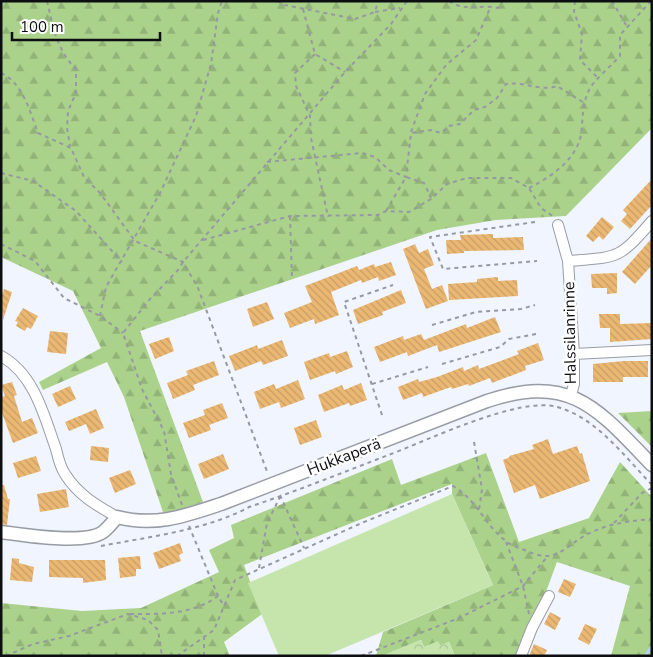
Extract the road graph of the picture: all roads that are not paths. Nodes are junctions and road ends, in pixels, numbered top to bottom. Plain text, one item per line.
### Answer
1 (652, 221) edge
2 (558, 225) road end
3 (568, 261) junction
4 (652, 350) edge
5 (574, 354) junction
6 (1, 356) edge
7 (571, 395) junction
8 (652, 465) edge
9 (117, 517) junction
10 (1, 532) edge
11 (549, 596) dead end
12 (522, 656) edge

1 - 3 street
2 - 3 street, Halssilanrinne
3 - 5 street, Halssilanrinne
4 - 5 street
5 - 7 street, Halssilanrinne
6 - 9 street
7 - 8 street, Halssilanrinne
7 - 9 street, Hukkaperä
9 - 10 street
11 - 12 street

